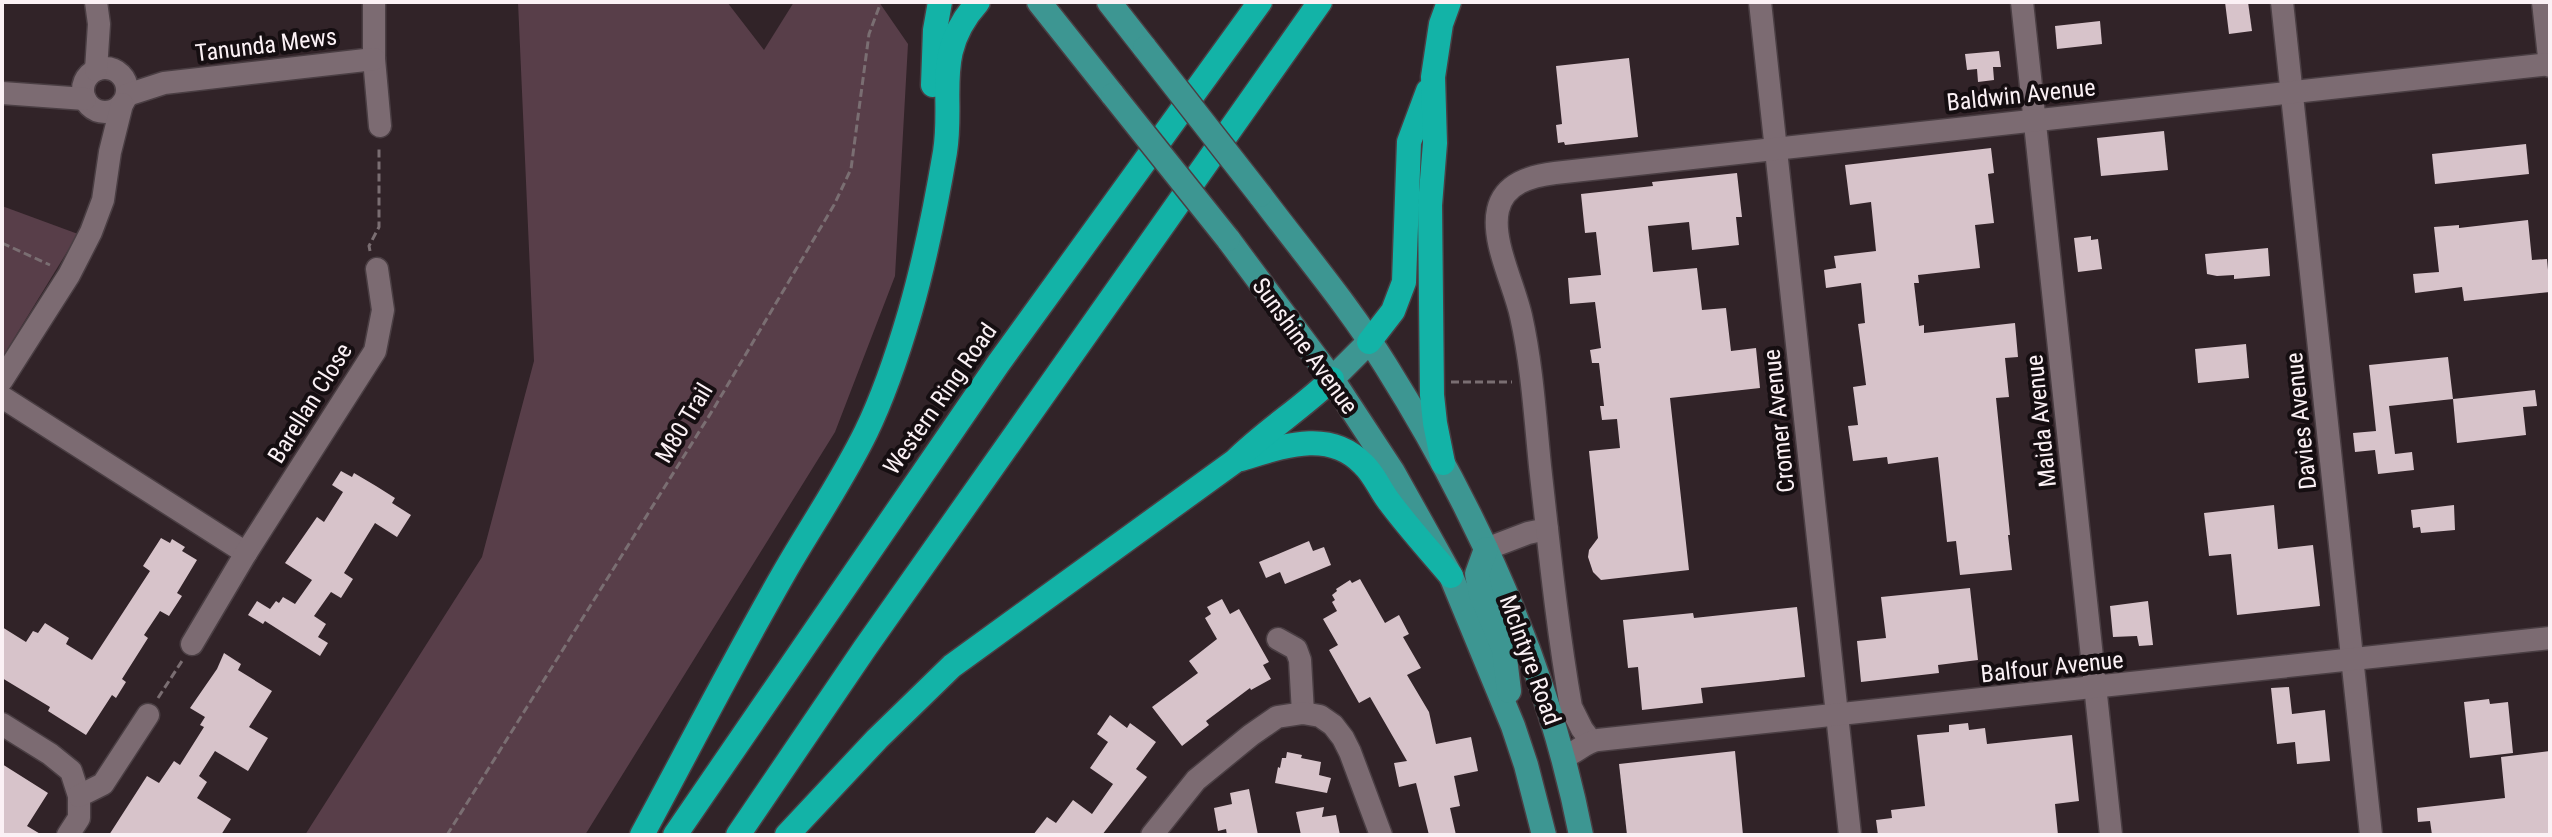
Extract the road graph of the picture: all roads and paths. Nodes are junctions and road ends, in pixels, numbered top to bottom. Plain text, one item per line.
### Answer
1 (374, 2) edge
2 (881, 2) edge
3 (940, 2) edge
4 (978, 2) edge
5 (1039, 2) edge
6 (1109, 2) edge
7 (1260, 2) edge
8 (1320, 2) edge
9 (1449, 2) edge
10 (1760, 2) edge
11 (2022, 2) edge
12 (2282, 2) edge
13 (2543, 2) edge
14 (98, 13) edge
15 (374, 59) junction
16 (2550, 64) edge
17 (1433, 77) junction
18 (106, 89) junction
19 (2292, 90) junction
20 (2, 93) edge
21 (2035, 120) junction
22 (380, 126) joint
23 (1776, 148) junction
24 (1504, 195) joint
25 (931, 224) junction
26 (2, 243) edge
27 (377, 269) joint
28 (69, 275) junction
29 (1369, 342) junction
30 (1332, 379) junction
31 (2, 380) edge
32 (1432, 382) junction
33 (1532, 382) junction
34 (2, 397) edge
35 (1235, 461) junction
36 (1443, 463) junction
37 (1547, 529) junction
38 (1486, 549) junction
39 (246, 553) junction
40 (1451, 576) junction
41 (2550, 638) edge
42 (1278, 639) dead end
43 (192, 644) joint
44 (2353, 659) junction
45 (2096, 688) junction
46 (1303, 713) junction
47 (148, 715) joint
48 (1837, 716) junction
49 (2, 724) edge
50 (1513, 726) junction
51 (1591, 741) junction
52 (1564, 757) junction
53 (1526, 765) junction
54 (79, 796) junction
55 (68, 835) edge
56 (447, 835) edge
57 (642, 835) edge
58 (675, 835) edge
59 (738, 835) edge
60 (787, 835) edge
61 (1152, 835) edge
62 (1381, 835) edge
63 (1544, 835) edge
64 (1581, 835) edge
65 (1850, 835) edge
66 (2111, 835) edge
67 (2371, 835) edge

1 - 15 street, Tanunda Mews
2 - 56 path, M80 Trail
3 - 25 highway
4 - 25 highway
5 - 30 main road, Sunshine Avenue, bridge
6 - 29 main road, bridge
7 - 58 highway, Western Ring Road
8 - 59 highway
9 - 17 highway
10 - 23 street, Cromer Avenue
11 - 21 street, Maida Avenue
12 - 19 street, Davies Avenue
13 - 16 street
14 - 18 street
15 - 18 street, Tanunda Mews
15 - 22 street, Tanunda Mews
16 - 19 street, Baldwin Avenue
17 - 29 highway
17 - 32 highway
18 - 20 street, Tanunda Mews
18 - 28 street
19 - 21 street, Baldwin Avenue
19 - 44 street, Davies Avenue
21 - 23 street, Baldwin Avenue
21 - 45 street, Maida Avenue
22 - 27 path
23 - 24 street, Baldwin Avenue
23 - 48 street, Cromer Avenue
24 - 33 street, McIntyre Road
25 - 57 highway
26 - 28 path
27 - 39 street, Barellan Close
28 - 31 street
29 - 30 main road
29 - 36 main road
30 - 35 highway
30 - 40 main road, Sunshine Avenue
32 - 33 path
32 - 36 highway
33 - 37 street, McIntyre Road
34 - 39 street
35 - 40 highway
35 - 60 highway
36 - 38 main road
37 - 38 street
37 - 51 street, McIntyre Road
38 - 50 main road
38 - 52 main road, McIntyre Road
39 - 43 street, Barellan Close
40 - 50 main road, Sunshine Avenue
41 - 44 street, Balfour Avenue
42 - 46 street
43 - 47 path
44 - 45 street, Balfour Avenue
44 - 67 street, Davies Avenue
45 - 48 street, Balfour Avenue
45 - 66 street, Maida Avenue
46 - 61 street
46 - 62 street
47 - 54 street
48 - 51 street, Balfour Avenue
48 - 65 street, Cromer Avenue
49 - 54 street
50 - 53 main road, McIntyre Road
51 - 52 street, Balfour Avenue
52 - 53 main road
52 - 64 main road, McIntyre Road
53 - 63 main road, McIntyre Road
54 - 55 street

